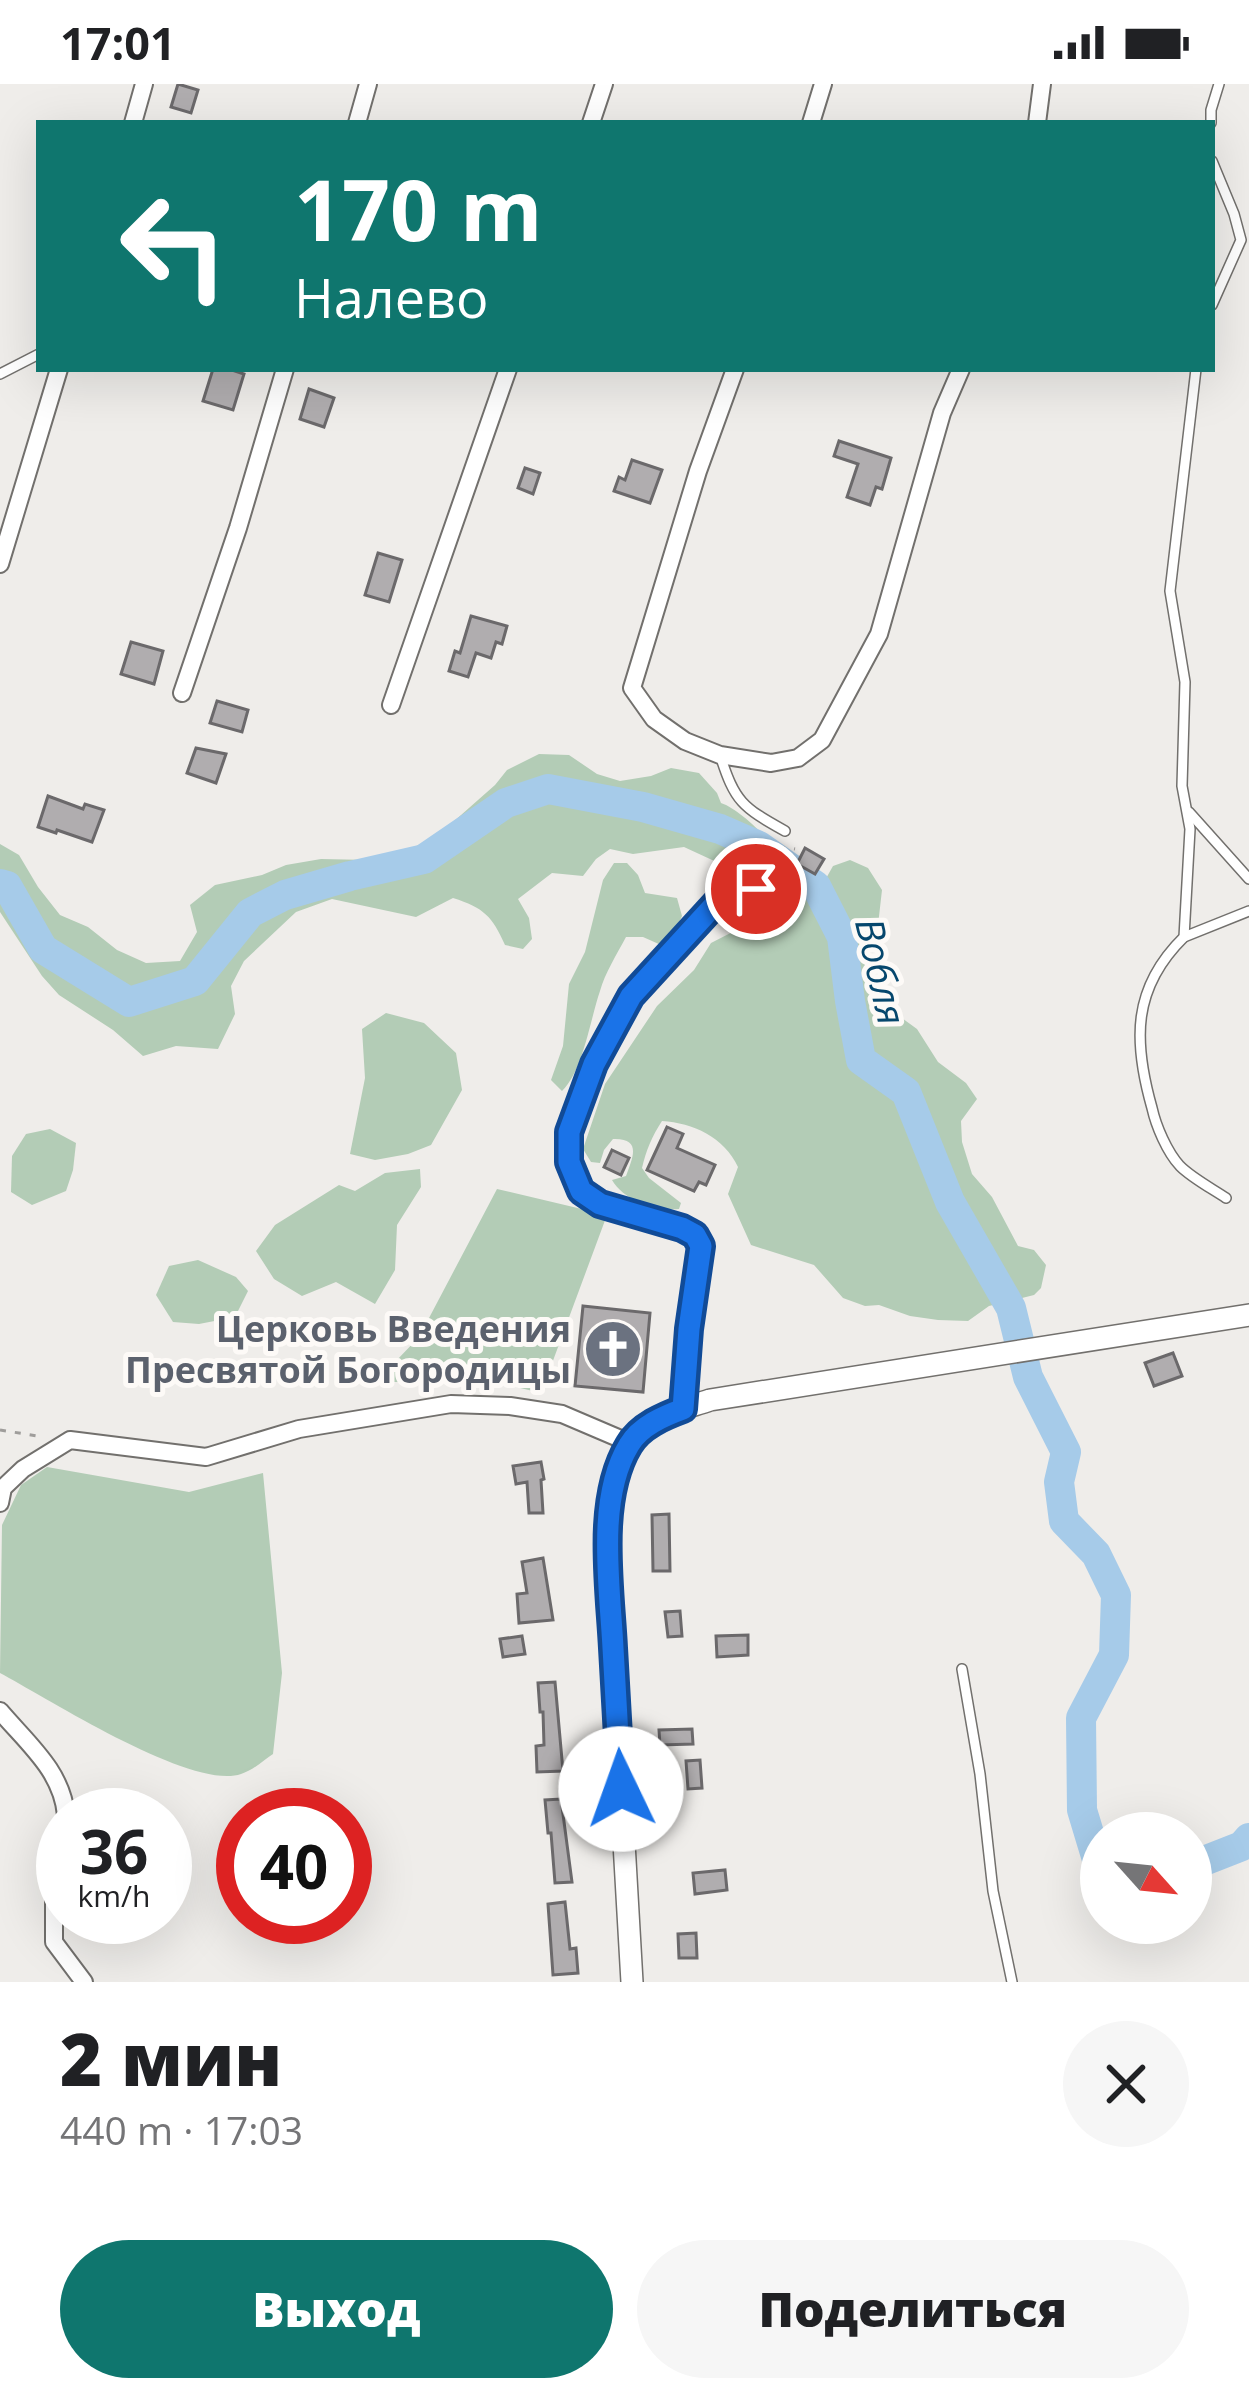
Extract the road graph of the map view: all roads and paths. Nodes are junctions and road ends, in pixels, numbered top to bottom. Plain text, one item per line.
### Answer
1 (145, 84) edge
2 (368, 84) edge
3 (604, 84) edge
4 (823, 84) edge
5 (1042, 84) edge
6 (1219, 84) edge
7 (134, 120) edge
8 (358, 120) edge
9 (592, 120) edge
10 (812, 120) edge
11 (1037, 120) edge
12 (1211, 120) edge
13 (1215, 168) edge
14 (1215, 298) edge
15 (36, 356) edge
16 (57, 372) edge
17 (284, 372) edge
18 (507, 372) edge
19 (734, 372) edge
20 (960, 372) edge
21 (1196, 372) edge
22 (0, 374) edge
23 (0, 564) edge
24 (182, 693) dead end
25 (391, 705) dead end
26 (720, 755) junction
27 (1186, 808) junction
28 (785, 831) dead end
29 (795, 849) dead end
30 (767, 874) dead end
31 (1249, 879) edge
32 (756, 889) dead end
33 (1249, 911) edge
34 (1184, 937) junction
35 (1226, 1198) dead end
36 (1249, 1315) edge
37 (683, 1409) junction
38 (0, 1430) edge
39 (70, 1440) junction
40 (630, 1442) junction
41 (0, 1503) edge
42 (962, 1669) dead end
43 (0, 1711) edge
44 (61, 1788) edge
45 (56, 1944) edge
46 (84, 1982) edge
47 (632, 1982) edge
48 (1012, 1982) edge

1 - 7 street
2 - 8 street
3 - 9 street
4 - 10 street
5 - 11 street
6 - 12 lane
13 - 14 lane
15 - 22 lane
16 - 23 street
17 - 24 street
18 - 25 street
19 - 26 street
20 - 26 street
21 - 27 lane
26 - 28 lane
27 - 31 lane
27 - 34 lane
29 - 30 path
32 - 37 lane
33 - 34 lane
34 - 35 lane
36 - 37 street
37 - 40 street
38 - 39 path
39 - 40 street
39 - 41 street
40 - 47 street
42 - 48 lane
43 - 44 street
45 - 46 street

